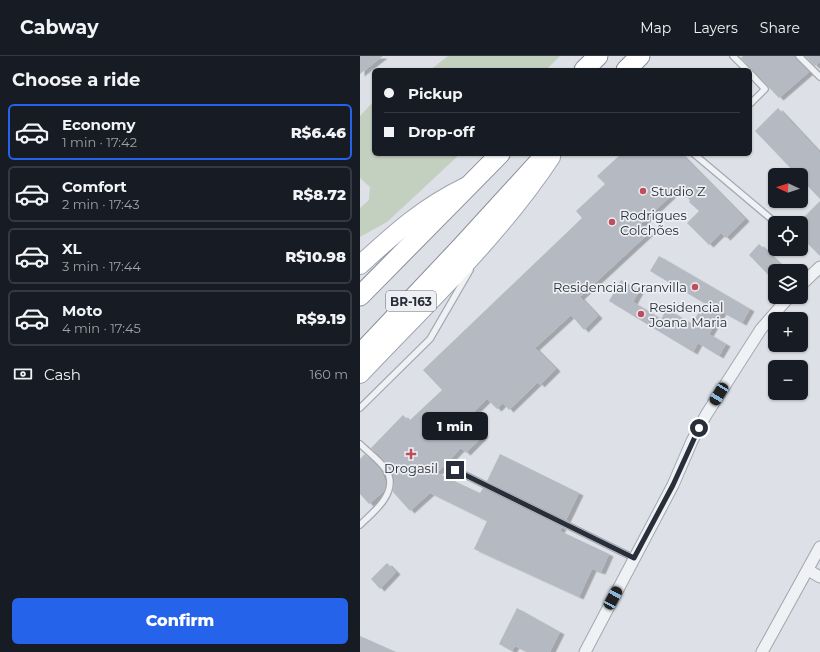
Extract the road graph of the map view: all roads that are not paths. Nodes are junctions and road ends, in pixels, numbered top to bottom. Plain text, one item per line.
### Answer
1 (598, 56) edge
2 (640, 56) edge
3 (733, 56) edge
4 (799, 56) edge
5 (586, 68) edge
6 (628, 68) edge
7 (745, 68) edge
8 (752, 76) edge
9 (820, 78) edge
10 (752, 102) edge
11 (498, 156) edge
12 (544, 156) edge
13 (552, 156) edge
14 (696, 156) edge
15 (469, 185) junction
16 (768, 216) edge
17 (488, 238) junction
18 (360, 265) edge
19 (820, 267) edge
20 (808, 278) edge
21 (360, 296) edge
22 (784, 304) edge
23 (360, 354) edge
24 (360, 374) edge
25 (360, 408) edge
26 (360, 444) edge
27 (455, 470) dead end
28 (360, 525) edge
29 (820, 548) edge
30 (634, 558) junction
31 (808, 570) junction
32 (820, 577) edge
33 (585, 652) edge
34 (762, 652) edge

1 - 5 highway
2 - 6 highway
3 - 7 lane
4 - 9 lane
8 - 10 lane
11 - 15 highway, BR-163
12 - 23 highway, BR-163
13 - 17 main road
14 - 16 lane
15 - 18 main road
15 - 21 highway, BR-163
17 - 24 main road
17 - 25 lane
19 - 20 street
22 - 30 street
26 - 28 lane
27 - 30 lane
29 - 31 street
30 - 33 street
31 - 32 street
31 - 34 street

